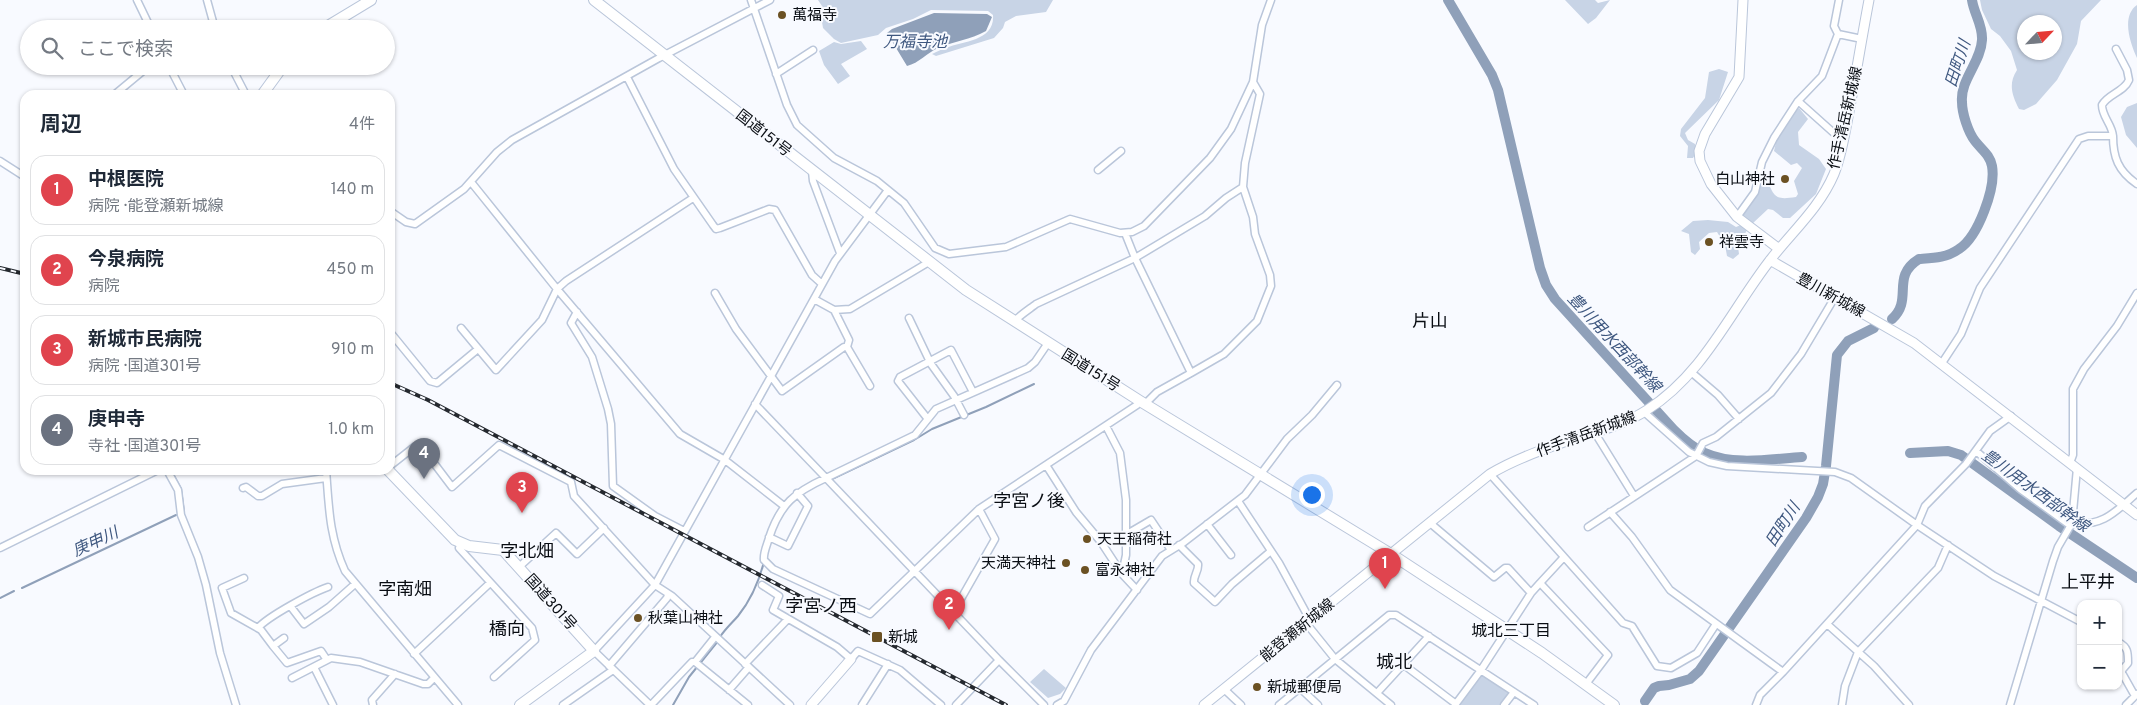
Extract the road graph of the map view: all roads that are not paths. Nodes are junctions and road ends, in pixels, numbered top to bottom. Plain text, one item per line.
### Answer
1 (137, 0) edge
2 (207, 0) edge
3 (371, 0) edge
4 (594, 0) edge
5 (751, 0) edge
6 (770, 0) edge
7 (1271, 0) edge
8 (1743, 0) edge
9 (1839, 0) edge
10 (1869, 0) edge
11 (754, 8) junction
12 (147, 20) edge
13 (213, 20) edge
14 (338, 20) edge
15 (1838, 34) junction
16 (1862, 39) junction
17 (2116, 49) dead end
18 (813, 50) dead end
19 (665, 56) junction
20 (776, 74) junction
21 (139, 75) edge
22 (174, 75) edge
23 (236, 75) edge
24 (276, 75) edge
25 (627, 77) junction
26 (1253, 82) junction
27 (120, 90) edge
28 (181, 90) edge
29 (243, 90) edge
30 (266, 90) edge
31 (1798, 101) junction
32 (2113, 136) junction
33 (1844, 138) junction
34 (1121, 151) dead end
35 (0, 161) edge
36 (1098, 170) dead end
37 (812, 171) junction
38 (20, 174) edge
39 (471, 182) junction
40 (2137, 184) edge
41 (1243, 187) junction
42 (888, 190) junction
43 (693, 198) junction
44 (395, 214) edge
45 (869, 215) junction
46 (1737, 217) junction
47 (1125, 233) junction
48 (1779, 249) junction
49 (840, 253) junction
50 (1135, 258) junction
51 (1770, 260) junction
52 (929, 262) junction
53 (822, 284) junction
54 (557, 289) junction
55 (716, 293) dead end
56 (2137, 293) edge
57 (1835, 297) junction
58 (814, 299) junction
59 (834, 310) junction
60 (577, 312) junction
61 (909, 318) dead end
62 (1014, 322) junction
63 (461, 328) dead end
64 (395, 338) edge
65 (1048, 343) junction
66 (846, 347) junction
67 (478, 349) junction
68 (929, 362) junction
69 (1942, 363) junction
70 (1691, 372) junction
71 (1191, 373) junction
72 (770, 376) junction
73 (1337, 385) dead end
74 (870, 386) dead end
75 (973, 392) junction
76 (957, 400) junction
77 (1143, 402) junction
78 (756, 404) junction
79 (1646, 411) junction
80 (964, 415) dead end
81 (2010, 416) junction
82 (927, 418) junction
83 (1739, 419) junction
84 (1106, 426) junction
85 (1595, 432) junction
86 (1975, 452) junction
87 (1696, 455) junction
88 (725, 460) junction
89 (395, 462) edge
90 (1046, 465) junction
91 (2074, 466) junction
92 (1260, 474) junction
93 (1490, 474) junction
94 (148, 475) edge
95 (170, 475) edge
96 (393, 475) edge
97 (326, 478) joint
98 (827, 480) junction
99 (243, 488) dead end
100 (2137, 493) edge
101 (799, 495) junction
102 (1634, 496) junction
103 (1238, 501) junction
104 (2124, 505) junction
105 (784, 506) junction
106 (978, 508) junction
107 (1610, 512) junction
108 (2137, 514) edge
109 (1430, 523) junction
110 (1207, 524) junction
111 (1917, 525) junction
112 (2071, 526) junction
113 (1588, 527) dead end
114 (604, 528) junction
115 (684, 532) junction
116 (1127, 534) junction
117 (771, 538) junction
118 (461, 543) junction
119 (1948, 545) junction
120 (1179, 546) junction
121 (0, 548) edge
122 (1171, 550) junction
123 (1271, 551) junction
124 (1391, 554) junction
125 (1231, 555) dead end
126 (1564, 558) junction
127 (518, 567) junction
128 (914, 571) junction
129 (1122, 574) junction
130 (244, 578) dead end
131 (490, 583) junction
132 (1540, 583) junction
133 (355, 584) junction
134 (655, 585) junction
135 (762, 585) dead end
136 (328, 587) dead end
137 (1138, 590) junction
138 (1531, 592) junction
139 (668, 595) junction
140 (2041, 601) junction
141 (291, 607) junction
142 (954, 611) junction
143 (788, 619) junction
144 (2077, 620) edge
145 (1308, 621) junction
146 (1827, 624) junction
147 (1718, 626) junction
148 (258, 628) junction
149 (1507, 630) junction
150 (1429, 636) junction
151 (284, 638) dead end
152 (718, 639) junction
153 (2122, 644) edge
154 (273, 646) junction
155 (594, 651) junction
156 (1858, 652) junction
157 (414, 654) junction
158 (851, 659) junction
159 (1335, 659) junction
160 (327, 660) junction
161 (999, 660) junction
162 (697, 664) junction
163 (888, 664) junction
164 (747, 665) junction
165 (1404, 665) junction
166 (314, 667) junction
167 (611, 668) junction
168 (1481, 670) junction
169 (1783, 672) junction
170 (395, 674) junction
171 (494, 677) dead end
172 (292, 678) dead end
173 (434, 678) junction
174 (1586, 684) junction
175 (1300, 688) junction
176 (1224, 689) junction
177 (729, 690) junction
178 (1514, 692) junction
179 (1377, 693) junction
180 (2136, 695) edge
181 (1066, 703) edge
182 (1456, 704) edge
183 (236, 705) edge
184 (333, 705) edge
185 (373, 705) edge
186 (458, 705) edge
187 (520, 705) edge
188 (563, 705) edge
189 (651, 705) edge
190 (748, 705) edge
191 (790, 705) edge
192 (811, 705) edge
193 (862, 705) edge
194 (941, 705) edge
195 (956, 705) edge
196 (1044, 705) edge
197 (1057, 705) edge
198 (1204, 705) edge
199 (1241, 705) edge
200 (1279, 705) edge
201 (1318, 705) edge
202 (1391, 705) edge
203 (1504, 705) edge
204 (1534, 705) edge
205 (1614, 705) edge
206 (1756, 705) edge
207 (1842, 705) edge
208 (1909, 705) edge
209 (2010, 705) edge
210 (2126, 705) edge

1 - 12 street
2 - 13 street
3 - 14 highway
4 - 19 highway, 国道151号
5 - 11 street
6 - 11 street
7 - 26 street
8 - 46 main road
9 - 15 street
10 - 16 main road, 作手清岳新城線
11 - 19 street
11 - 20 street
15 - 16 street
15 - 31 street
16 - 33 main road, 作手清岳新城線
17 - 32 street
18 - 20 street
19 - 25 street
19 - 37 highway, 国道151号
20 - 42 street
21 - 27 street
22 - 28 street
23 - 29 street
24 - 30 highway
25 - 39 street
25 - 43 street
26 - 41 street
26 - 47 street
31 - 33 street
31 - 46 street
32 - 40 street
32 - 69 street
33 - 48 main road, 作手清岳新城線
34 - 36 street
35 - 38 street
37 - 45 highway, 国道151号
37 - 49 street
39 - 44 street
39 - 54 street
41 - 50 street
41 - 71 street
42 - 45 street
42 - 47 street
43 - 53 street
43 - 54 street
45 - 49 street
45 - 52 highway, 国道151号
46 - 48 main road
47 - 50 street
48 - 51 main road
49 - 53 street
50 - 62 street
50 - 71 street
51 - 57 main road, 豊川新城線
51 - 70 main road, 作手清岳新城線
52 - 59 street
52 - 62 highway, 国道151号
53 - 58 street
54 - 60 street
54 - 67 street
55 - 72 street
56 - 91 street
57 - 69 main road, 豊川新城線
57 - 83 street
58 - 59 street
58 - 72 street
59 - 66 street
60 - 88 street
60 - 115 street
61 - 68 street
62 - 65 highway, 国道151号
63 - 67 street
64 - 67 street
65 - 75 street
65 - 77 highway, 国道151号
66 - 72 street
66 - 74 street
68 - 75 street
68 - 76 street
68 - 82 street
69 - 81 main road, 豊川新城線
70 - 79 main road, 作手清岳新城線
70 - 83 street
71 - 77 street
72 - 78 street
73 - 92 street
75 - 76 street
76 - 80 street
76 - 82 street
77 - 84 street
77 - 92 highway, 国道151号
78 - 88 street
78 - 98 street
79 - 85 main road, 作手清岳新城線
79 - 87 street
81 - 86 street
81 - 91 main road, 豊川新城線
82 - 98 street
83 - 87 street
84 - 90 street
84 - 116 street
85 - 93 main road, 作手清岳新城線
85 - 102 street
86 - 111 street
86 - 112 street
87 - 102 street
87 - 111 street
88 - 105 street
88 - 115 street
89 - 114 street
90 - 106 street
90 - 129 street
91 - 104 main road, 豊川新城線
91 - 112 street
92 - 103 street
92 - 124 highway, 国道151号
93 - 109 main road, 作手清岳新城線
93 - 126 street
94 - 121 street
95 - 183 street
96 - 118 highway, 国道301号
97 - 99 street
97 - 133 street
98 - 101 street
98 - 128 street
100 - 104 street
101 - 105 street
101 - 117 street
102 - 107 street
103 - 110 street
103 - 123 street
104 - 108 main road, 豊川新城線
104 - 112 street
105 - 117 street
106 - 128 street
106 - 142 street
107 - 113 street
107 - 147 street
109 - 124 main road, 作手清岳新城線
109 - 138 street
110 - 120 street
110 - 125 street
111 - 119 street
111 - 146 street
112 - 140 street
114 - 127 street
114 - 134 street
115 - 134 street
116 - 122 street
116 - 129 street
117 - 128 street
118 - 127 highway, 国道301号
118 - 131 street
119 - 140 street
119 - 156 street
120 - 122 street
120 - 123 street
122 - 137 street
123 - 145 street
124 - 145 main road, 能登瀬新城線
124 - 149 highway, 国道151号
126 - 132 street
126 - 147 street
127 - 155 highway, 国道301号
128 - 142 street
129 - 137 street
130 - 148 street
131 - 157 street
131 - 171 street
132 - 138 street
132 - 174 street
133 - 141 street
133 - 157 street
134 - 139 street
134 - 155 street
135 - 143 street
136 - 141 street
137 - 181 street
138 - 149 street
139 - 152 street
139 - 167 street
140 - 144 street
140 - 209 street
141 - 148 street
142 - 161 street
143 - 158 street
143 - 164 street
145 - 159 street
145 - 176 main road, 能登瀬新城線
146 - 156 street
146 - 169 street
147 - 169 street
148 - 154 street
149 - 168 street
149 - 174 highway, 国道151号
150 - 159 street
150 - 165 street
150 - 168 street
151 - 154 street
152 - 162 street
152 - 164 street
153 - 180 street
154 - 160 street
155 - 167 street
155 - 187 highway
156 - 207 street
156 - 208 street
157 - 173 street
158 - 163 street
158 - 192 main road
159 - 175 street
159 - 179 street
160 - 166 street
160 - 170 street
161 - 195 street
161 - 196 street
162 - 177 street
162 - 189 street
163 - 193 street
163 - 194 street
164 - 177 street
164 - 191 street
165 - 179 street
165 - 182 street
166 - 172 street
166 - 184 street
167 - 188 street
167 - 189 street
168 - 178 street
168 - 182 street
169 - 206 street
170 - 173 street
170 - 185 street
173 - 186 street
174 - 205 highway, 国道151号
175 - 200 street
175 - 201 street
176 - 198 main road, 能登瀬新城線
176 - 199 street
177 - 190 street
178 - 203 street
178 - 204 street
179 - 202 street
180 - 210 street
181 - 197 street

